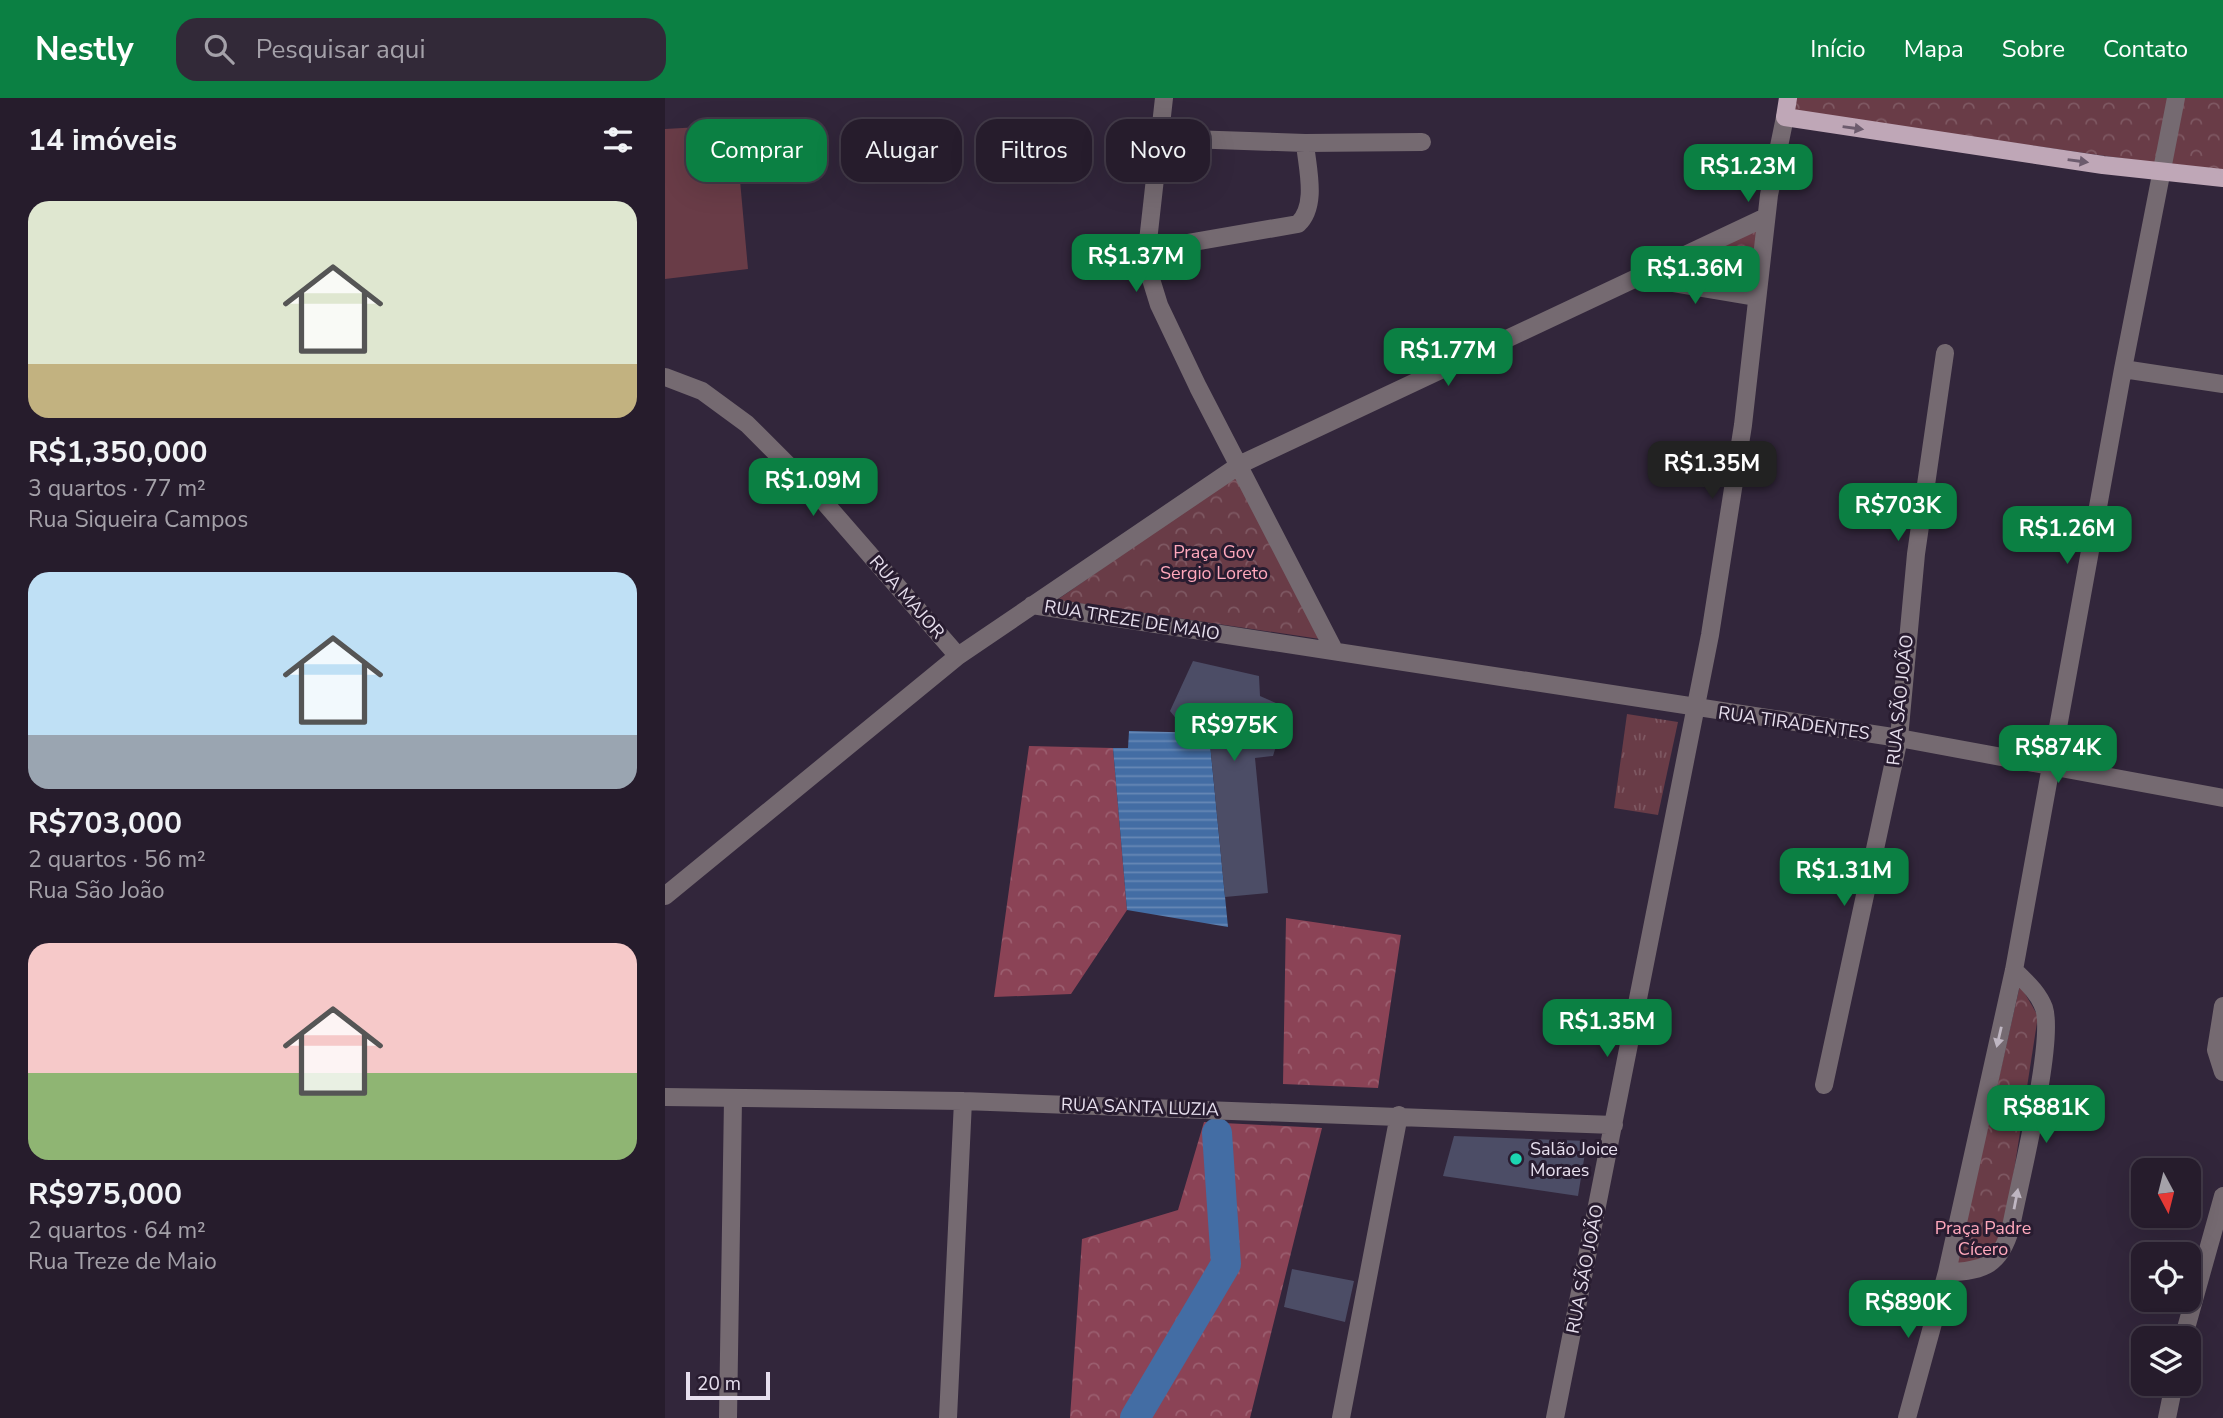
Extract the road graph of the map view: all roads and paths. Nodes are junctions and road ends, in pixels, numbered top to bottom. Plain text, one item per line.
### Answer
1 (1164, 98) edge
2 (1788, 98) edge
3 (2176, 98) edge
4 (1785, 117) junction
5 (1161, 119) edge
6 (1210, 140) edge
7 (1422, 142) dead end
8 (1305, 143) junction
9 (2162, 170) junction
10 (2223, 178) edge
11 (1154, 182) edge
12 (1766, 217) junction
13 (1147, 250) junction
14 (1638, 277) junction
15 (1757, 297) junction
16 (1945, 353) dead end
17 (2123, 369) junction
18 (665, 377) edge
19 (2223, 384) edge
20 (1241, 464) junction
21 (1032, 605) junction
22 (1334, 650) junction
23 (958, 656) junction
24 (1695, 708) junction
25 (1899, 737) junction
26 (2051, 764) junction
27 (2223, 798) edge
28 (665, 896) edge
29 (2014, 970) junction
30 (2223, 1006) edge
31 (2223, 1072) edge
32 (1824, 1085) dead end
33 (665, 1097) edge
34 (733, 1099) junction
35 (963, 1101) junction
36 (1399, 1115) junction
37 (1614, 1125) junction
38 (2223, 1196) edge
39 (1947, 1272) junction
40 (2187, 1326) edge
41 (2172, 1396) edge
42 (728, 1418) edge
43 (948, 1418) edge
44 (1341, 1418) edge
45 (1556, 1418) edge
46 (1907, 1418) edge
47 (2167, 1418) edge

1 - 5 street
2 - 4 main road
3 - 9 street
4 -> 9 main road
4 - 12 street, RUA SÃO JOÃO
6 - 8 street
7 - 8 street
8 - 13 street
9 - 10 main road
9 - 17 street
11 - 13 street
12 - 14 street
12 - 15 street, RUA SÃO JOÃO
13 - 20 street
14 - 15 street
14 - 20 street
15 - 24 street, RUA SÃO JOÃO
16 - 25 street, RUA SÃO JOÃO
17 - 19 street
17 - 26 street
18 - 23 street, RUA MAJOR
20 - 21 street
20 - 22 street
21 - 22 street, RUA TREZE DE MAIO
21 - 23 street, RUA TREZE DE MAIO
22 - 24 street, RUA TREZE DE MAIO
23 - 28 street, RUA TREZE DE MAIO
24 - 25 street, RUA TIRADENTES
24 - 37 street, RUA SÃO JOÃO
25 - 26 street, RUA TIRADENTES
25 - 32 street, RUA SÃO JOÃO
26 - 27 street, RUA TIRADENTES
26 - 29 street
29 -> 39 street
39 -> 29 street
30 - 31 street
33 - 34 street, RUA SANTA LUZIA
34 - 35 street, RUA SANTA LUZIA
34 - 42 street
35 - 36 street, RUA SANTA LUZIA
35 - 43 street
36 - 37 street, RUA SANTA LUZIA
36 - 44 street
37 - 45 street, RUA SÃO JOÃO
38 - 40 street
39 - 46 street
41 - 47 street

